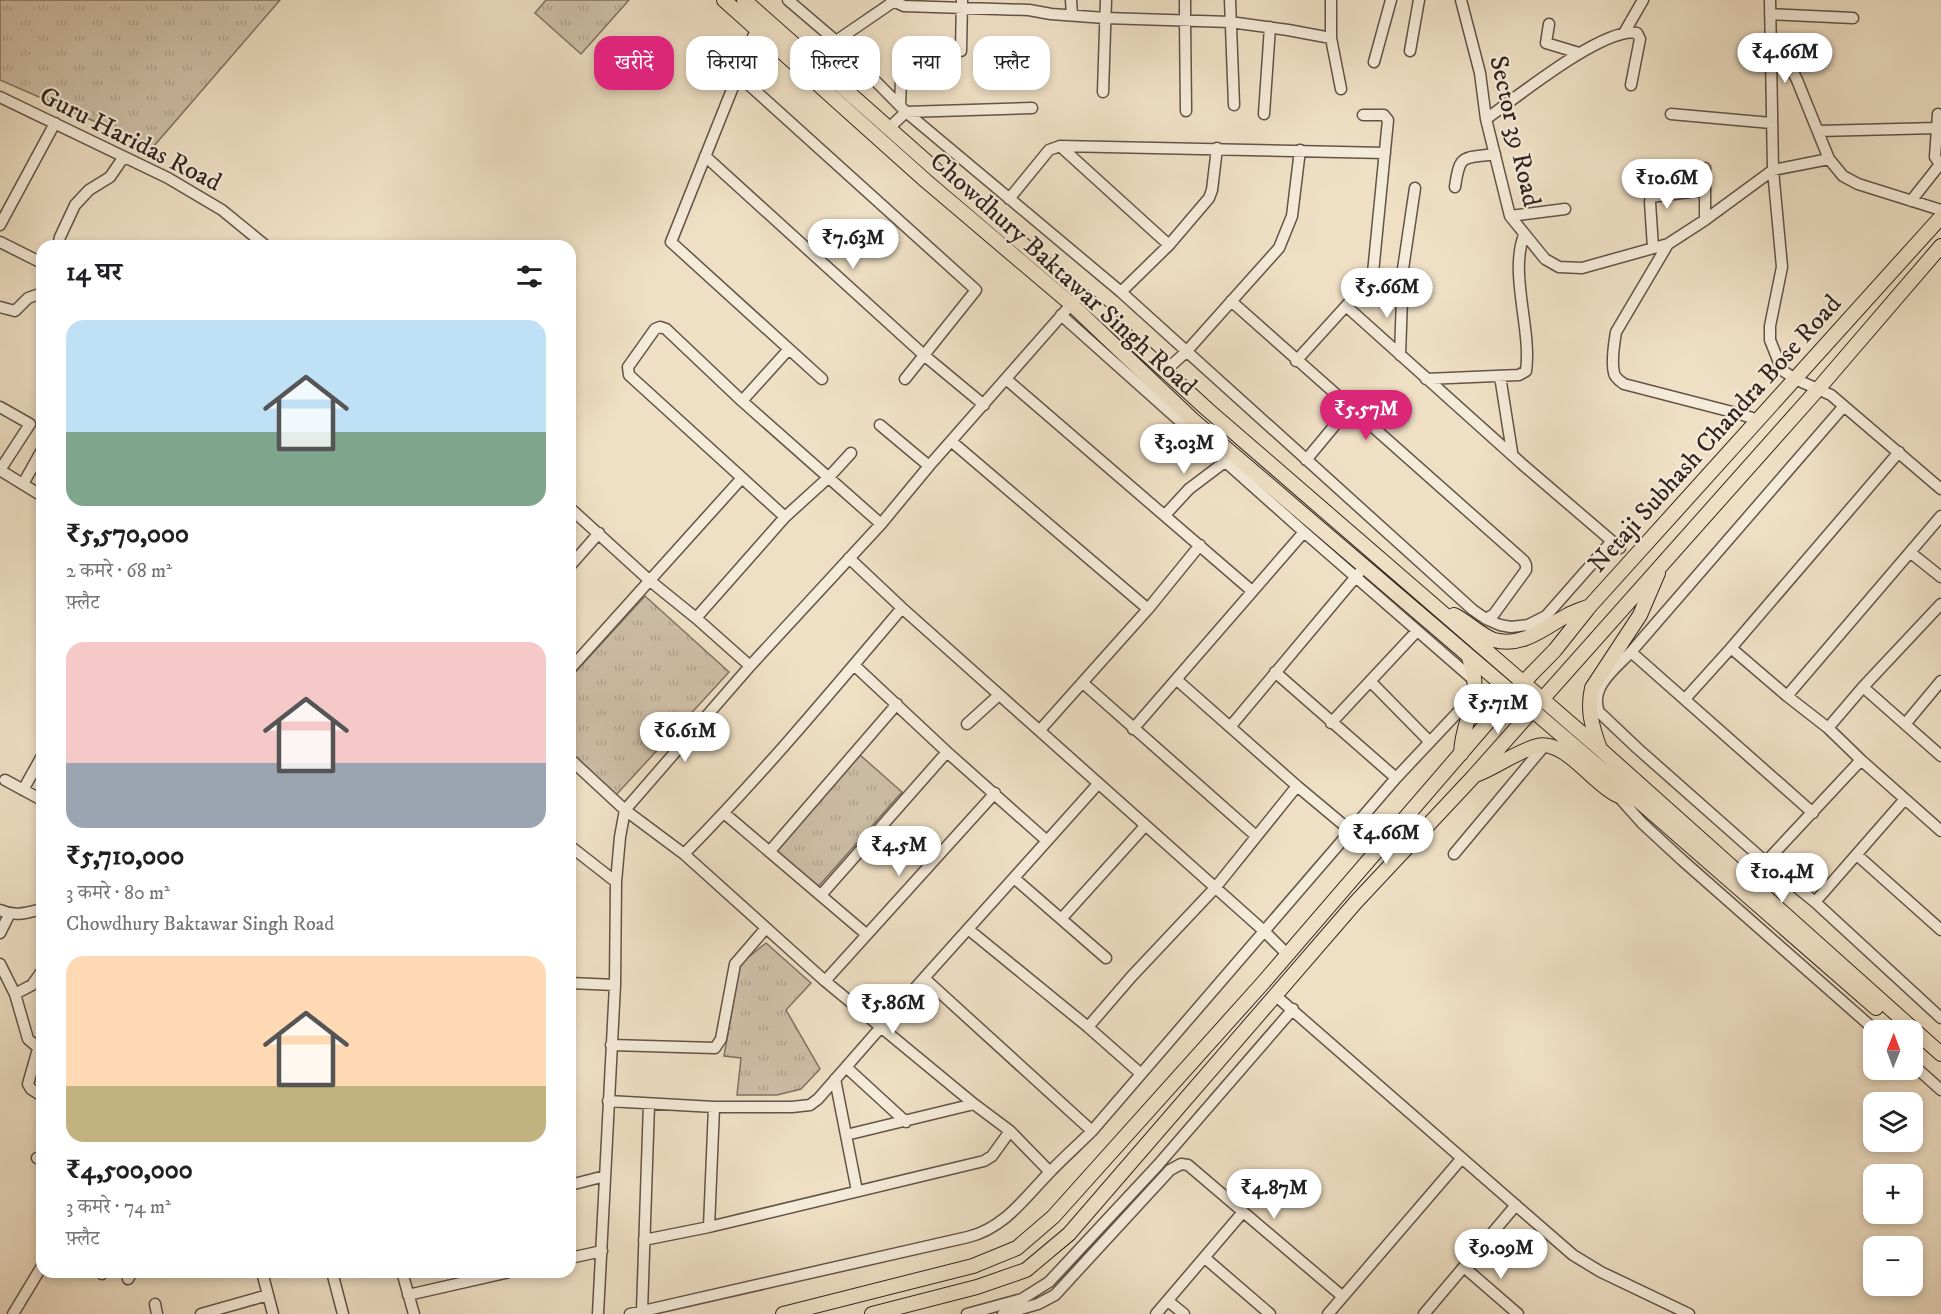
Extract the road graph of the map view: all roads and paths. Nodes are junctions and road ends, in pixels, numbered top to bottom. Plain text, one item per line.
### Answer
1 (724, 0) edge
2 (744, 0) edge
3 (788, 0) edge
4 (1071, 0) edge
5 (1106, 0) edge
6 (1185, 0) edge
7 (1230, 0) edge
8 (1331, 0) edge
9 (1390, 0) edge
10 (1419, 0) edge
11 (1461, 0) edge
12 (1643, 0) edge
13 (1770, 0) edge
14 (893, 1) edge
15 (962, 3) edge
16 (1029, 5) edge
17 (1770, 14) junction
18 (1072, 15) junction
19 (762, 16) junction
20 (1105, 18) junction
21 (1853, 18) dead end
22 (1185, 20) junction
23 (1230, 22) junction
24 (1549, 24) dead end
25 (1270, 27) junction
26 (757, 29) junction
27 (1624, 33) junction
28 (754, 36) edge
29 (830, 36) edge
30 (843, 36) edge
31 (1331, 38) junction
32 (1771, 40) junction
33 (790, 41) edge
34 (961, 51) dead end
35 (1410, 51) dead end
36 (1580, 53) junction
37 (1374, 62) dead end
38 (1630, 84) dead end
39 (880, 86) edge
40 (1341, 89) dead end
41 (732, 90) edge
42 (755, 90) edge
43 (846, 90) edge
44 (903, 90) edge
45 (1103, 92) dead end
46 (3, 98) edge
47 (1234, 105) dead end
48 (1032, 108) dead end
49 (903, 109) junction
50 (0, 110) edge
51 (1186, 111) dead end
52 (1264, 114) dead end
53 (1363, 114) dead end
54 (1671, 114) dead end
55 (1938, 114) dead end
56 (1486, 119) junction
57 (55, 123) junction
58 (1771, 123) junction
59 (889, 128) junction
60 (1937, 128) junction
61 (1818, 131) junction
62 (1060, 146) junction
63 (1217, 148) junction
64 (1300, 150) junction
65 (1385, 153) junction
66 (1495, 154) junction
67 (705, 156) junction
68 (123, 158) junction
69 (1829, 159) junction
70 (1941, 164) edge
71 (1705, 168) dead end
72 (1773, 170) junction
73 (1455, 187) dead end
74 (1416, 188) dead end
75 (1705, 190) junction
76 (1009, 199) junction
77 (1911, 201) junction
78 (1565, 209) dead end
79 (1941, 210) edge
80 (1510, 216) junction
81 (1941, 217) edge
82 (1705, 220) junction
83 (0, 225) edge
84 (1524, 235) junction
85 (59, 240) edge
86 (259, 240) edge
87 (0, 242) edge
88 (1668, 244) junction
89 (1168, 245) junction
90 (1941, 246) edge
91 (1653, 248) junction
92 (36, 260) edge
93 (1370, 279) junction
94 (1403, 285) junction
95 (1121, 292) junction
96 (36, 295) edge
97 (1076, 299) junction
98 (1231, 301) junction
99 (1346, 306) junction
100 (0, 308) edge
101 (1061, 315) junction
102 (789, 349) junction
103 (1186, 352) junction
104 (1400, 355) junction
105 (925, 356) junction
106 (1296, 361) junction
107 (1165, 371) junction
108 (1500, 376) junction
109 (822, 379) dead end
110 (905, 379) dead end
111 (1006, 379) junction
112 (1426, 379) junction
113 (1795, 379) junction
114 (1819, 388) junction
115 (742, 400) junction
116 (984, 405) junction
117 (0, 406) edge
118 (1844, 406) junction
119 (1350, 407) junction
120 (1758, 420) junction
121 (880, 425) dead end
122 (951, 441) junction
123 (1899, 452) junction
124 (851, 453) dead end
125 (1512, 453) junction
126 (1306, 459) junction
127 (36, 461) edge
128 (1226, 461) junction
129 (929, 466) junction
130 (0, 470) edge
131 (829, 477) junction
132 (741, 478) junction
133 (23, 484) junction
134 (1941, 489) edge
135 (36, 492) edge
136 (576, 513) edge
137 (1165, 515) junction
138 (1941, 516) edge
139 (785, 517) junction
140 (881, 524) junction
141 (1304, 532) junction
142 (599, 533) junction
143 (1200, 545) junction
144 (1911, 553) junction
145 (1374, 555) junction
146 (849, 558) junction
147 (576, 559) edge
148 (1660, 565) junction
149 (1360, 572) junction
150 (1941, 577) edge
151 (649, 580) junction
152 (1252, 591) junction
153 (1557, 603) junction
154 (1941, 604) edge
155 (1590, 606) junction
156 (902, 608) junction
157 (1148, 609) junction
158 (1438, 610) junction
159 (1570, 614) junction
160 (696, 618) junction
161 (1486, 619) junction
162 (1417, 631) junction
163 (1731, 648) junction
164 (1631, 652) junction
165 (1469, 658) junction
166 (576, 662) edge
167 (854, 665) junction
168 (750, 666) junction
169 (1275, 672) junction
170 (1177, 680) junction
171 (1370, 681) junction
172 (1941, 681) edge
173 (1083, 683) junction
174 (1523, 684) junction
175 (1863, 687) junction
176 (1475, 688) junction
177 (1512, 694) junction
178 (999, 695) junction
179 (1787, 696) junction
180 (1541, 699) junction
181 (1685, 699) junction
182 (897, 704) junction
183 (1531, 711) junction
184 (1331, 723) junction
185 (1906, 723) junction
186 (967, 724) dead end
187 (1230, 727) junction
188 (1828, 728) junction
189 (1133, 729) junction
190 (1040, 730) junction
191 (1430, 742) junction
192 (1545, 746) junction
193 (1600, 748) junction
194 (947, 752) junction
195 (1461, 754) junction
196 (1941, 756) edge
197 (1861, 760) junction
198 (576, 765) edge
199 (36, 766) edge
200 (1474, 776) junction
201 (1396, 778) junction
202 (5, 780) dead end
203 (1098, 784) junction
204 (1297, 786) junction
205 (22, 790) junction
206 (995, 793) junction
207 (1617, 795) junction
208 (36, 797) edge
209 (1905, 799) junction
210 (1641, 803) junction
211 (625, 810) junction
212 (724, 813) junction
213 (1813, 813) junction
214 (1145, 826) junction
215 (1940, 828) edge
216 (1352, 832) junction
217 (1256, 836) junction
218 (1047, 841) junction
219 (576, 851) edge
220 (770, 851) junction
221 (684, 854) junction
222 (1454, 854) dead end
223 (1857, 855) junction
224 (1767, 863) junction
225 (1014, 878) junction
226 (1748, 881) junction
227 (616, 882) junction
228 (1215, 888) junction
229 (1343, 891) junction
230 (821, 895) junction
231 (1356, 902) junction
232 (1815, 902) junction
233 (1327, 908) junction
234 (36, 909) edge
235 (5, 912) edge
236 (1062, 918) junction
237 (1340, 920) junction
238 (766, 928) junction
239 (968, 929) junction
240 (1941, 930) edge
241 (1264, 931) junction
242 (0, 933) edge
243 (866, 934) junction
244 (1287, 954) junction
245 (1106, 958) dead end
246 (0, 964) edge
247 (924, 978) junction
248 (36, 979) edge
249 (825, 981) junction
250 (576, 983) edge
251 (615, 985) junction
252 (15, 994) junction
253 (1276, 996) junction
254 (1293, 1010) junction
255 (1941, 1018) edge
256 (1864, 1020) edge
257 (1890, 1020) edge
258 (881, 1027) junction
259 (1088, 1027) junction
260 (611, 1045) junction
261 (36, 1046) edge
262 (1923, 1049) edge
263 (1941, 1054) edge
264 (36, 1061) edge
265 (1941, 1065) edge
266 (846, 1067) junction
267 (1140, 1073) junction
268 (1923, 1074) edge
269 (835, 1079) junction
270 (1941, 1090) edge
271 (36, 1091) edge
272 (608, 1101) junction
273 (1157, 1101) junction
274 (649, 1104) junction
275 (974, 1104) junction
276 (714, 1107) junction
277 (1172, 1115) junction
278 (906, 1122) junction
279 (1010, 1131) junction
280 (1092, 1131) junction
281 (846, 1135) junction
282 (1462, 1158) junction
283 (1050, 1172) junction
284 (605, 1176) junction
285 (576, 1183) edge
286 (857, 1191) junction
287 (1516, 1205) junction
288 (1243, 1212) junction
289 (709, 1227) junction
290 (645, 1240) junction
291 (602, 1251) junction
292 (576, 1257) edge
293 (1205, 1258) junction
294 (1465, 1268) junction
295 (36, 1276) edge
296 (264, 1278) edge
297 (334, 1278) edge
298 (404, 1278) edge
299 (483, 1278) edge
300 (268, 1295) junction
301 (408, 1295) junction
302 (1342, 1296) junction
303 (1168, 1300) junction
304 (642, 1311) junction
305 (13, 1314) edge
306 (201, 1314) edge
307 (273, 1314) edge
308 (343, 1314) edge
309 (414, 1314) edge
310 (598, 1314) edge
311 (630, 1314) edge
312 (783, 1314) edge
313 (872, 1314) edge
314 (967, 1314) edge
315 (1004, 1314) edge
316 (1156, 1314) edge
317 (1184, 1314) edge
318 (1270, 1314) edge
319 (1328, 1314) edge
320 (1424, 1314) edge
321 (1518, 1314) edge
322 (1689, 1314) edge

1 - 26 main road, Chowdhury Baktawar Singh Road
2 - 19 main road, Chowdhury Baktawar Singh Road
3 - 29 street
4 - 18 street
5 - 20 street
6 - 22 street
7 - 23 street
8 - 31 street
9 - 37 street
10 - 35 street
11 - 56 street, Sector 39 Road
12 - 27 street
13 - 17 street
14 - 15 street
14 - 30 street
15 - 16 street
15 - 34 street
16 - 18 street
17 - 21 street
17 - 32 street
18 - 20 street
19 - 26 street
19 - 33 main road, Chowdhury Baktawar Singh Road
20 - 22 street
20 - 45 street
22 - 23 street
22 - 51 street
23 - 25 street
23 - 47 street
24 - 36 street
25 - 31 street
25 - 52 street
26 - 28 street
26 - 97 main road, Chowdhury Baktawar Singh Road
27 - 36 street
27 - 38 street
31 - 40 street
32 - 58 street
32 - 61 street
36 - 56 street
39 - 49 street
41 - 67 street
42 - 105 street
43 - 59 main road, Chowdhury Baktawar Singh Road
44 - 49 street
46 - 50 street
46 - 57 street, Guru Haridas Road
48 - 49 street
49 - 59 street
49 - 76 street
53 - 65 street
54 - 58 street
55 - 60 street
56 - 66 street, Sector 39 Road
57 - 68 street, Guru Haridas Road
57 - 83 street
58 - 72 street
59 - 97 main road, Chowdhury Baktawar Singh Road
60 - 61 street
60 - 70 street
61 - 69 street
62 - 63 street
62 - 76 street
62 - 89 street
63 - 64 street
63 - 89 street
64 - 65 street
64 - 98 street
65 - 93 street
66 - 73 street
66 - 80 street, Sector 39 Road
67 - 102 street
67 - 105 street
68 - 85 street
68 - 86 street, Guru Haridas Road
69 - 72 street
69 - 77 street
70 - 77 street
71 - 75 street
72 - 82 street, Sector 39 Road
72 - 113 street
74 - 94 street
75 - 82 street
75 - 91 street
76 - 95 street
77 - 79 street
78 - 80 street
80 - 84 street, Sector 39 Road
81 - 113 main road, Netaji Subhash Chandra Bose Road
82 - 88 street, Sector 39 Road
84 - 91 street, Sector 39 Road
84 - 108 street
87 - 92 street
88 - 91 street, Sector 39 Road
88 - 120 street
89 - 95 street
90 - 114 main road, Netaji Subhash Chandra Bose Road
93 - 94 street
93 - 99 street
94 - 104 street
95 - 103 street
96 - 100 street
97 - 101 street
97 - 107 main road, Chowdhury Baktawar Singh Road
97 - 149 main road, Chowdhury Baktawar Singh Road
98 - 103 street
98 - 106 street
99 - 104 street
99 - 106 street
101 - 111 street
101 - 128 street
102 - 109 street
102 - 115 street
103 - 107 street
103 - 126 street
104 - 112 street
105 - 110 street
105 - 116 street
106 - 119 street
107 - 145 main road, Chowdhury Baktawar Singh Road
108 - 112 street
108 - 125 street
111 - 116 street
111 - 137 street
112 - 125 street
113 - 114 street
113 - 120 main road, Netaji Subhash Chandra Bose Road
114 - 118 street
114 - 148 main road, Netaji Subhash Chandra Bose Road
115 - 131 street
115 - 132 street
116 - 122 street
117 - 130 street
118 - 123 street
118 - 164 street
119 - 126 street
119 - 161 street
120 - 155 main road, Netaji Subhash Chandra Bose Road
121 - 129 street
122 - 129 street
122 - 157 street
123 - 134 street
123 - 163 street
124 - 131 street
125 - 153 street
126 - 161 street
127 - 133 street
128 - 137 street
128 - 141 street
129 - 140 street
130 - 133 street
131 - 139 street
131 - 140 street
132 - 139 street
132 - 151 street
133 - 135 street
136 - 142 street
137 - 143 street
138 - 144 street
139 - 160 street
140 - 146 street
141 - 149 street
141 - 152 street
142 - 147 street
142 - 151 street
143 - 152 street
143 - 157 street
144 - 150 street
144 - 179 street
145 - 149 street
145 - 158 main road, Chowdhury Baktawar Singh Road
146 - 156 street
146 - 168 street
148 - 180 main road, Netaji Subhash Chandra Bose Road
148 - 193 main road
149 - 162 street
149 - 165 main road, Chowdhury Baktawar Singh Road
149 - 169 street
151 - 160 street
151 - 166 street
152 - 170 street
153 - 159 street
153 - 161 street
154 - 175 street
155 - 159 main road
155 - 174 main road, Netaji Subhash Chandra Bose Road
156 - 167 street
156 - 178 street
157 - 173 street
158 - 159 main road
158 - 174 main road, Chowdhury Baktawar Singh Road
160 - 168 street
162 - 171 street
162 - 176 street
163 - 179 street
163 - 181 street
164 - 181 street
164 - 224 street
165 - 176 main road
165 - 177 main road, Chowdhury Baktawar Singh Road
167 - 182 street
167 - 212 street
168 - 211 street
169 - 184 street
169 - 187 street
170 - 187 street
170 - 189 street
171 - 184 street
171 - 191 street
172 - 185 street
173 - 189 street
173 - 190 street
174 - 177 main road, Netaji Subhash Chandra Bose Road
174 - 180 main road, Chowdhury Baktawar Singh Road
175 - 185 street
175 - 188 street
176 - 191 street
176 - 195 main road
177 - 183 main road, Chowdhury Baktawar Singh Road
177 - 195 main road, Netaji Subhash Chandra Bose Road
178 - 186 street
178 - 190 street
179 - 188 street
180 - 183 main road, Netaji Subhash Chandra Bose Road
180 - 193 main road, Chowdhury Baktawar Singh Road
181 - 213 street
182 - 194 street
182 - 220 street
183 - 200 main road, Netaji Subhash Chandra Bose Road
183 - 210 main road, Chowdhury Baktawar Singh Road
184 - 201 street
185 - 196 street
187 - 204 street
188 - 197 street
189 - 217 street
190 - 203 street
191 - 201 street
192 - 200 main road
192 - 207 main road
192 - 222 street
193 - 226 main road, Chowdhury Baktawar Singh Road
194 - 206 street
194 - 230 street
195 - 229 main road, Netaji Subhash Chandra Bose Road
197 - 209 street
197 - 213 street
198 - 211 street
199 - 205 street
200 - 231 main road, Netaji Subhash Chandra Bose Road
201 - 216 street
202 - 205 street
203 - 214 street
203 - 218 street
204 - 216 street
204 - 217 street
205 - 208 street
206 - 218 street
206 - 243 street
207 - 210 main road
207 - 256 street
209 - 215 street
209 - 223 street
210 - 257 main road, Chowdhury Baktawar Singh Road
211 - 221 street
211 - 227 street
212 - 220 street
212 - 221 street
213 - 224 street
214 - 228 street
214 - 236 street
216 - 241 street
217 - 228 street
218 - 225 street
219 - 227 street
220 - 230 street
221 - 238 street
223 - 232 street
223 - 240 street
224 - 226 street
224 - 232 street
225 - 236 street
225 - 239 street
226 - 263 main road, Chowdhury Baktawar Singh Road
227 - 251 street
228 - 241 street
228 - 259 street
229 - 231 main road
229 - 233 main road, Netaji Subhash Chandra Bose Road
230 - 243 street
231 - 237 main road, Netaji Subhash Chandra Bose Road
232 - 255 street
233 - 237 main road
233 - 244 main road, Netaji Subhash Chandra Bose Road
234 - 235 street
235 - 242 street
236 - 245 street
237 - 253 main road, Netaji Subhash Chandra Bose Road
238 - 249 street
238 - 260 street
239 - 247 street
239 - 259 street
241 - 244 street
241 - 267 street
243 - 249 street
244 - 273 main road, Netaji Subhash Chandra Bose Road
246 - 252 street
247 - 258 street
247 - 280 street
248 - 252 street
249 - 258 street
250 - 251 street
251 - 260 street
252 - 261 street
253 - 254 street
253 - 277 main road, Netaji Subhash Chandra Bose Road
254 - 282 street
254 - 314 street
258 - 266 street
258 - 275 street
259 - 267 street
260 - 272 street
262 - 265 main road
264 - 271 street
266 - 269 street
266 - 278 street
267 - 280 street
268 - 270 street
269 - 276 street
269 - 281 street
272 - 274 street
272 - 284 street
273 - 277 main road
273 - 312 main road, Netaji Subhash Chandra Bose Road
274 - 276 street
274 - 290 street
275 - 278 street
275 - 279 street
276 - 289 street
277 - 313 main road, Netaji Subhash Chandra Bose Road
278 - 281 street
279 - 283 street
279 - 286 street
280 - 283 street
281 - 286 street
282 - 287 street
282 - 302 street
283 - 304 street
284 - 285 street
284 - 291 street
286 - 289 street
287 - 294 street
287 - 322 street
288 - 293 street
288 - 302 street
288 - 315 street
289 - 290 street
290 - 304 street
291 - 292 street
291 - 310 street
293 - 303 street
293 - 318 street
294 - 320 street
294 - 321 street
295 - 305 street
296 - 300 street
297 - 308 street
298 - 301 street
299 - 301 street
300 - 306 street
300 - 307 street
301 - 309 street
302 - 319 street
303 - 316 street
303 - 317 street
304 - 311 street

